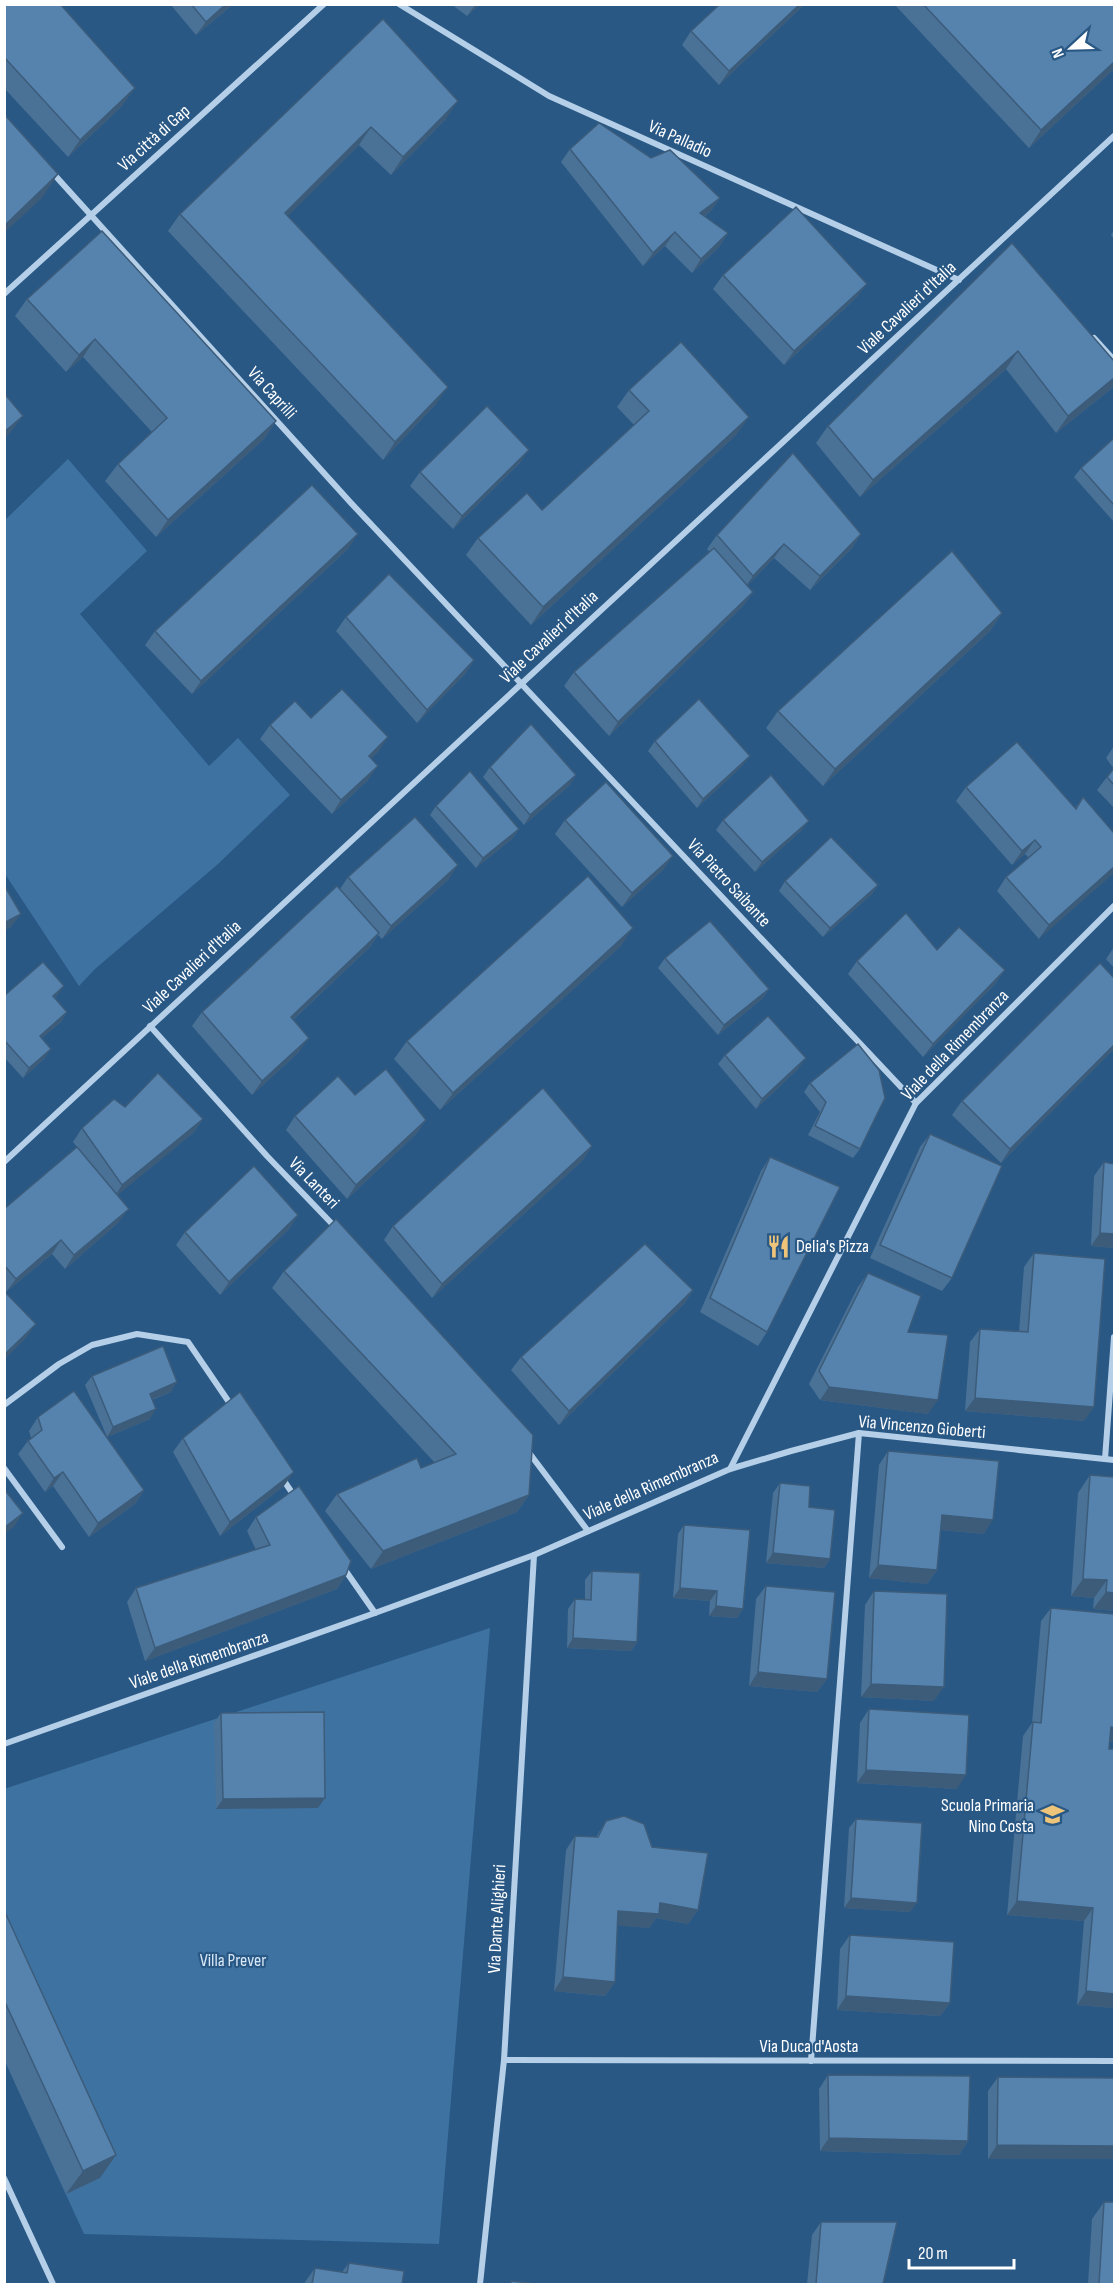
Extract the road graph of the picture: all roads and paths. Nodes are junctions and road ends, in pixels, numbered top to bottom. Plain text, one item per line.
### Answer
1 (324, 4) edge
2 (399, 4) edge
3 (1114, 136) edge
4 (44, 162) edge
5 (92, 214) junction
6 (1002, 240) junction
7 (1010, 248) edge
8 (959, 280) junction
9 (4, 294) edge
10 (1090, 334) edge
11 (1114, 360) edge
12 (520, 684) junction
13 (1114, 906) edge
14 (150, 1026) junction
15 (916, 1103) junction
16 (4, 1162) edge
17 (340, 1232) edge
18 (1114, 1337) edge
19 (4, 1405) edge
20 (234, 1410) edge
21 (859, 1433) junction
22 (525, 1446) edge
23 (1105, 1459) junction
24 (1114, 1460) edge
25 (4, 1468) edge
26 (275, 1468) edge
27 (730, 1468) junction
28 (302, 1507) edge
29 (588, 1531) junction
30 (63, 1547) dead end
31 (534, 1555) junction
32 (342, 1565) edge
33 (375, 1613) junction
34 (4, 1744) edge
35 (504, 2060) junction
36 (811, 2061) junction
37 (1114, 2061) edge
38 (4, 2178) edge
39 (53, 2284) edge
40 (480, 2284) edge

1 - 5 street, Via città di Gap
2 - 8 street, Via Palladio
3 - 6 street, Viale Cavalieri d'Italia
4 - 5 street, Via Caprilli
5 - 9 street, Via città di Gap
5 - 12 street, Via Caprilli
6 - 7 street
6 - 8 street, Viale Cavalieri d'Italia
8 - 12 street, Viale Cavalieri d'Italia
10 - 11 street
12 - 14 street, Viale Cavalieri d'Italia
12 - 15 street, Via Pietro Saibante
13 - 15 street, Viale della Rimembranza
14 - 16 street, Viale Cavalieri d'Italia
14 - 17 street, Via Lanteri
15 - 27 street, Viale della Rimembranza
18 - 23 street
19 - 20 street
21 - 23 street, Via Vincenzo Gioberti
21 - 27 street, Via Vincenzo Gioberti
21 - 36 street
22 - 29 street
23 - 24 street, Via Vincenzo Gioberti
25 - 30 street
26 - 28 street
27 - 29 street, Viale della Rimembranza
29 - 31 street, Viale della Rimembranza
31 - 33 street, Viale della Rimembranza
31 - 35 street, Via Dante Alighieri
32 - 33 street
33 - 34 street, Viale della Rimembranza
35 - 36 street, Via Duca d'Aosta
35 - 40 street, Via Dante Alighieri
36 - 37 street, Via Duca d'Aosta
38 - 39 street

